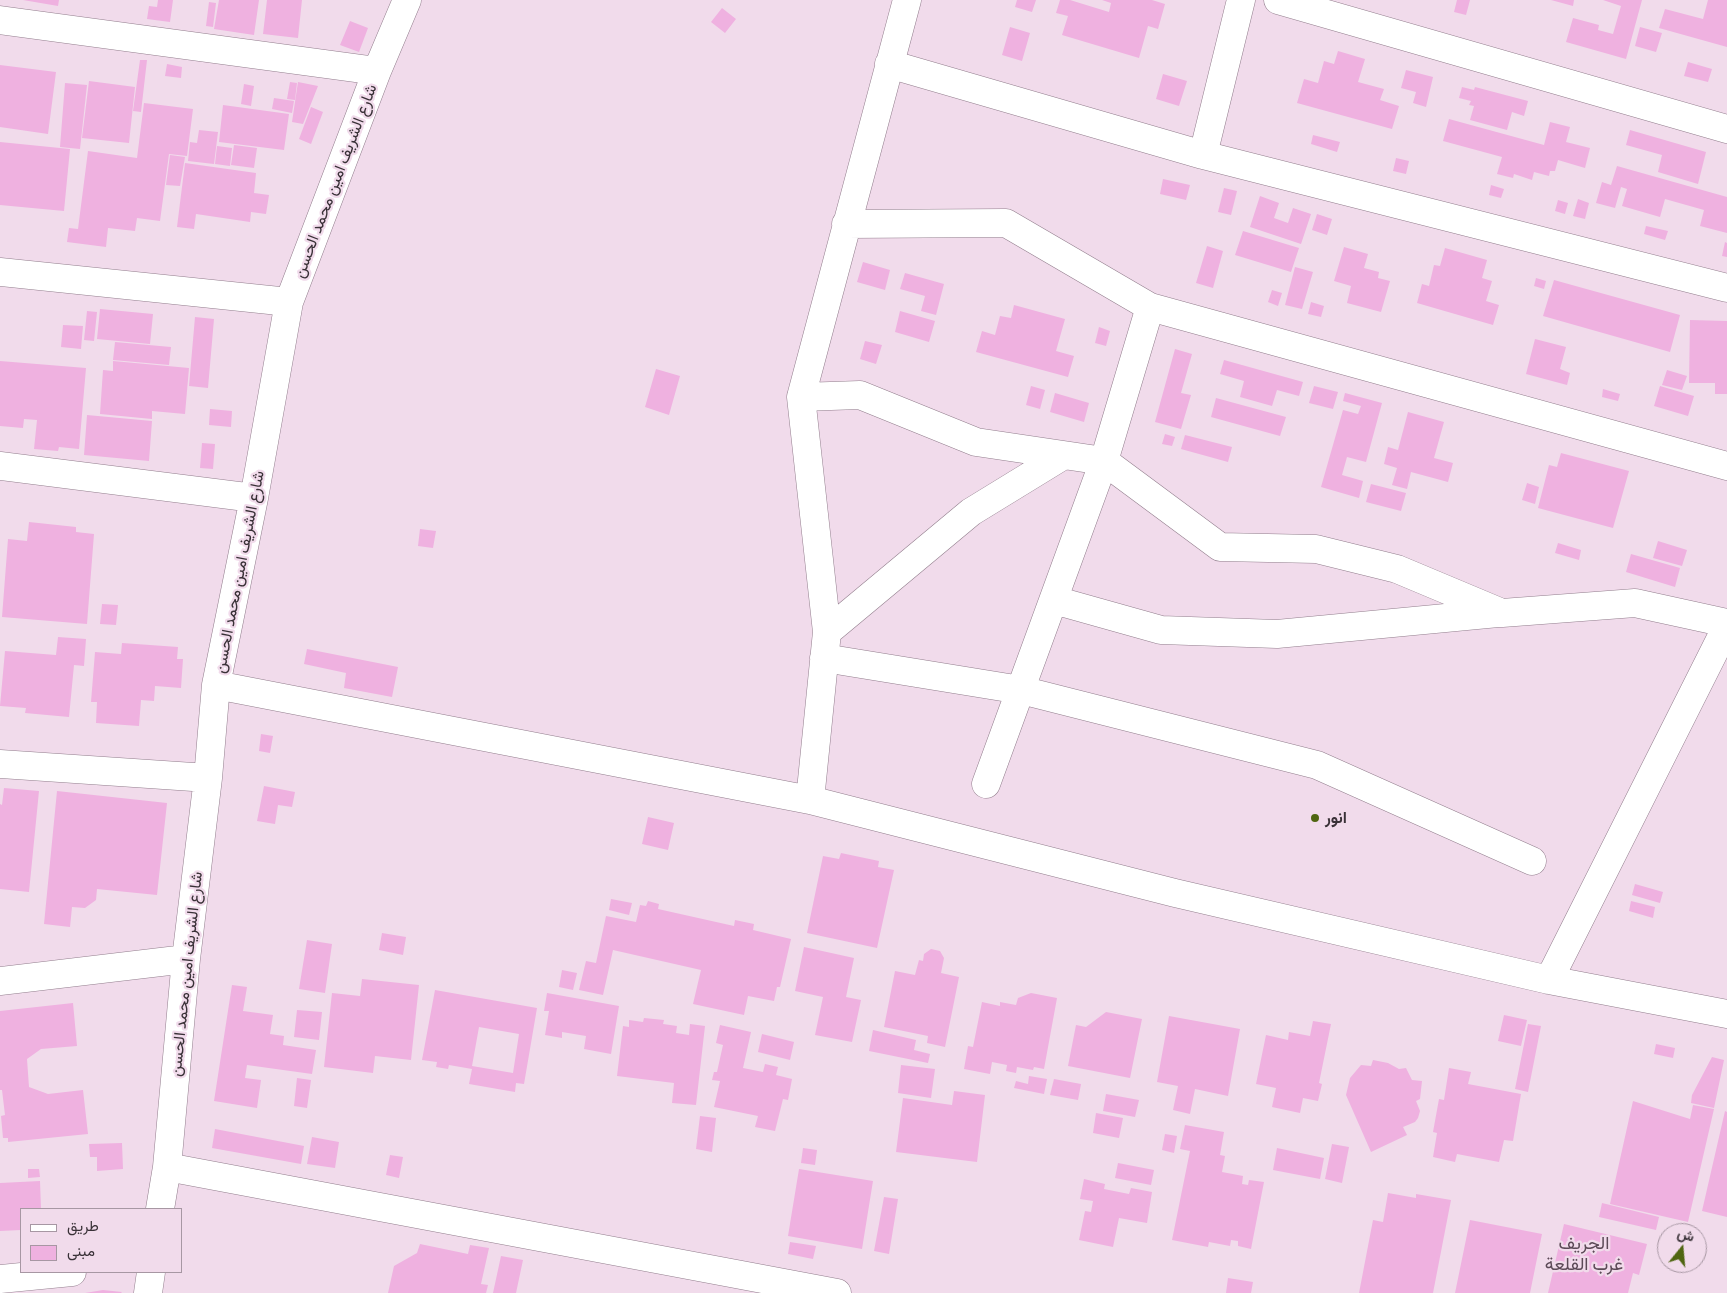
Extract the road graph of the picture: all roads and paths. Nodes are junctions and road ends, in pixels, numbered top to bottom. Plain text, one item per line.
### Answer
1 (407, 0) edge
2 (907, 0) edge
3 (1241, 0) edge
4 (1278, 0) edge
5 (0, 20) edge
6 (889, 64) junction
7 (377, 71) junction
8 (1727, 129) edge
9 (1203, 155) junction
10 (846, 224) junction
11 (0, 272) edge
12 (1727, 288) edge
13 (289, 302) junction
14 (1150, 306) junction
15 (801, 397) junction
16 (1064, 455) junction
17 (1104, 461) junction
18 (0, 466) edge
19 (1727, 466) edge
20 (254, 498) junction
21 (1054, 600) junction
22 (1502, 613) junction
23 (1727, 625) edge
24 (826, 645) junction
25 (216, 685) junction
26 (1021, 690) junction
27 (0, 764) edge
28 (208, 778) junction
29 (986, 784) dead end
30 (810, 800) junction
31 (1532, 861) dead end
32 (186, 960) junction
33 (1549, 980) junction
34 (0, 981) edge
35 (1727, 1014) edge
36 (167, 1167) junction
37 (160, 1208) edge
38 (62, 1273) edge
39 (151, 1273) edge
40 (0, 1279) edge
41 (148, 1293) edge
42 (837, 1293) edge

1 - 7 street, شارع الشريف امين محمد الحسن
2 - 6 street
3 - 9 street
4 - 8 street
5 - 7 street
6 - 9 street
6 - 10 street
7 - 13 street, شارع الشريف امين محمد الحسن
9 - 12 street
10 - 14 street
10 - 15 street
11 - 13 street
13 - 20 street, شارع الشريف امين محمد الحسن
14 - 17 street
14 - 19 street
15 - 16 street
15 - 24 street
16 - 17 street
16 - 24 street
17 - 21 street
17 - 22 street
18 - 20 street
20 - 25 street, شارع الشريف امين محمد الحسن
21 - 22 street
21 - 26 street
22 - 23 street
23 - 33 street
24 - 26 street
24 - 30 street
25 - 28 street, شارع الشريف امين محمد الحسن
25 - 30 street
26 - 29 street
26 - 31 street
27 - 28 street
28 - 32 street, شارع الشريف امين محمد الحسن
30 - 33 street
32 - 34 street
32 - 36 street, شارع الشريف امين محمد الحسن
33 - 35 street
36 - 37 street, شارع الشريف امين محمد الحسن
36 - 42 street
38 - 40 street
39 - 41 street

